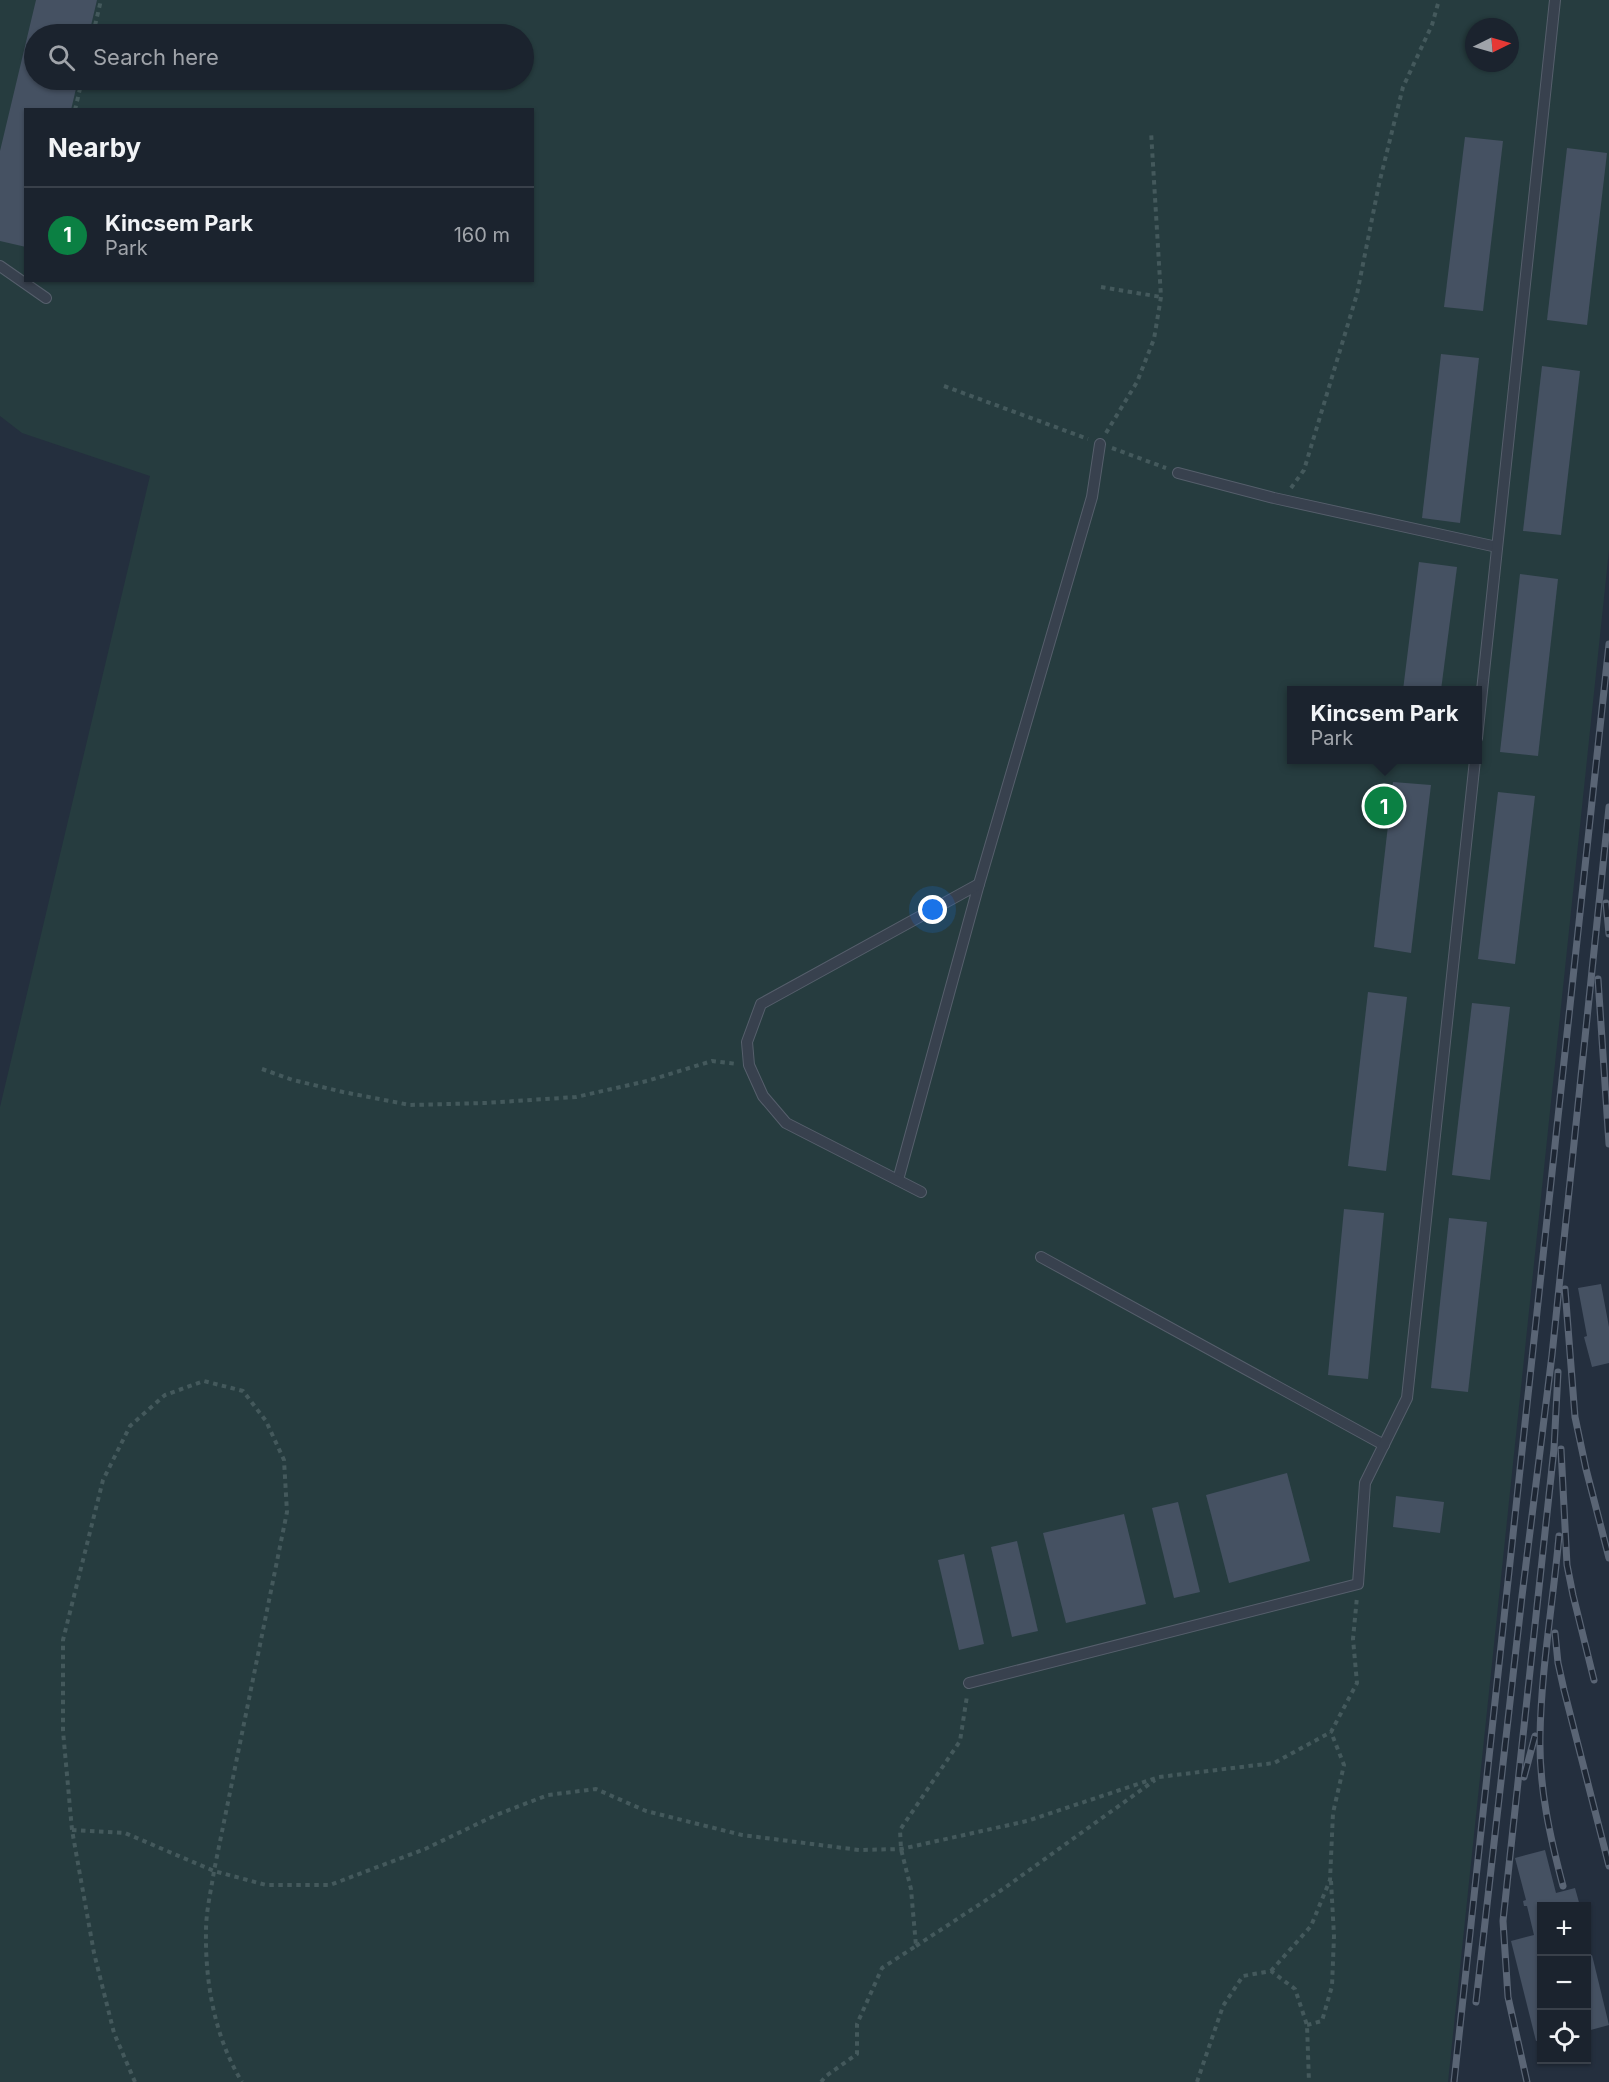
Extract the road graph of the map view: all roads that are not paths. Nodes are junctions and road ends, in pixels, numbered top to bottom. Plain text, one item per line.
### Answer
1 (1555, 0) edge
2 (0, 266) edge
3 (46, 298) dead end
4 (1100, 444) road end
5 (1178, 473) road end
6 (1497, 547) junction
7 (1482, 690) edge
8 (1474, 764) edge
9 (979, 884) junction
10 (898, 1180) junction
11 (921, 1192) dead end
12 (1041, 1257) dead end
13 (1384, 1445) junction
14 (969, 1683) road end

1 - 6 lane
2 - 3 lane
4 - 9 lane
5 - 6 lane
6 - 7 lane
8 - 13 lane
9 - 10 lane
9 - 10 lane
10 - 11 lane
12 - 13 lane
13 - 14 lane

